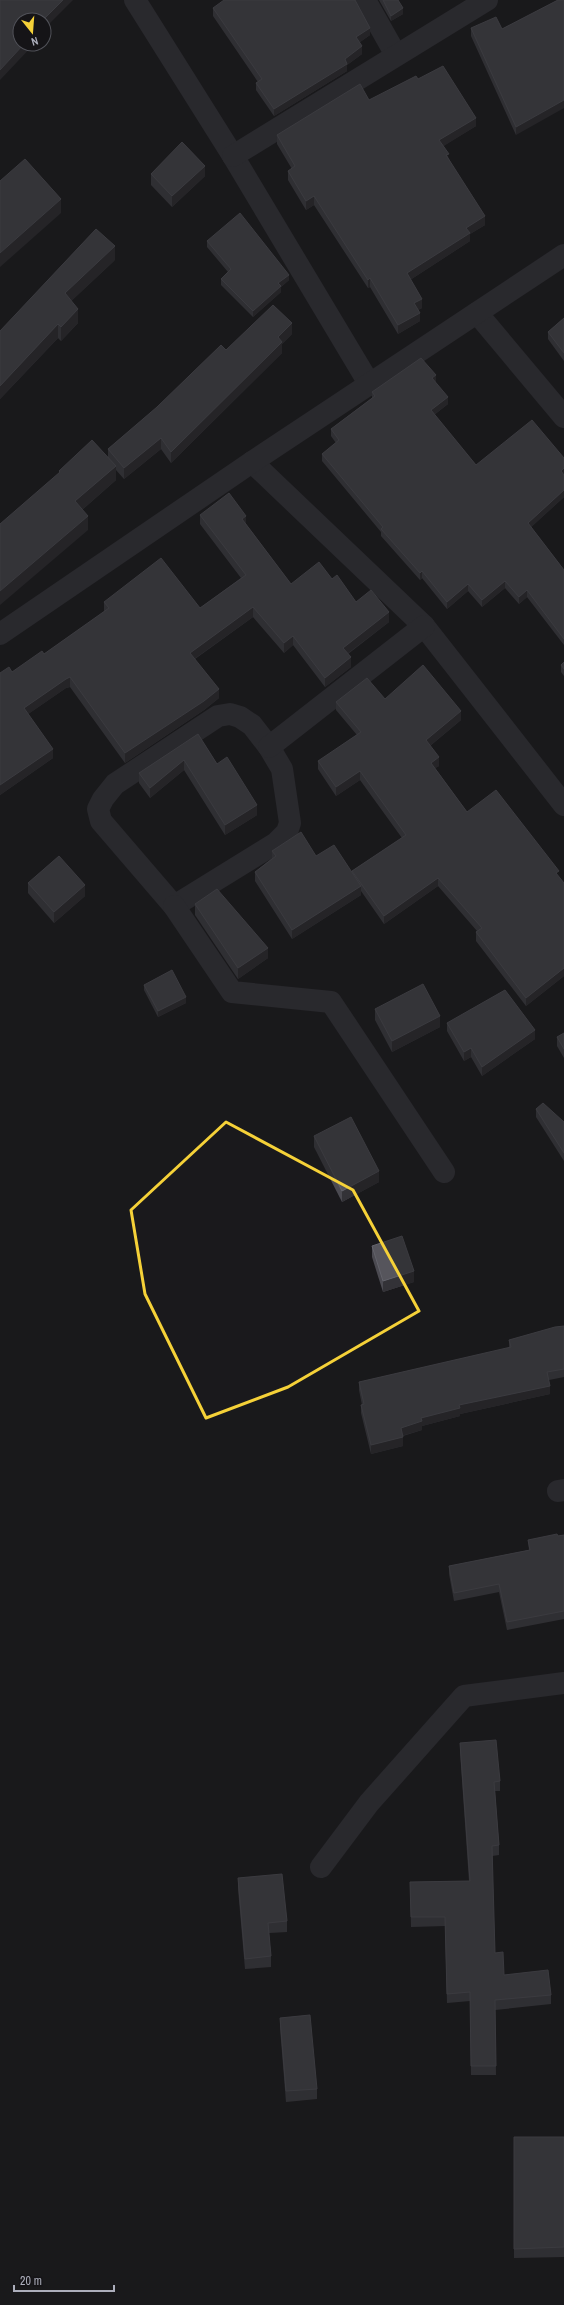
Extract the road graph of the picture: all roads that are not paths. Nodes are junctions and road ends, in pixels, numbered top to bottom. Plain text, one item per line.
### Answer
1 (135, 0) edge
2 (364, 0) edge
3 (487, 0) edge
4 (396, 56) junction
5 (233, 156) junction
6 (564, 255) edge
7 (477, 313) junction
8 (370, 385) junction
9 (564, 417) edge
10 (252, 462) junction
11 (424, 626) junction
12 (0, 634) edge
13 (269, 746) junction
14 (564, 805) edge
15 (174, 906) junction
16 (444, 1172) dead end
17 (564, 1683) edge
18 (321, 1867) dead end

1 - 5 street
2 - 4 street
3 - 4 street
4 - 5 street
5 - 8 street
6 - 7 street
7 - 8 street
7 - 9 street
8 - 10 street
10 - 11 street
10 - 12 street
11 - 13 street
11 - 14 street
13 - 15 street
13 - 15 street
15 - 16 street
17 - 18 street

